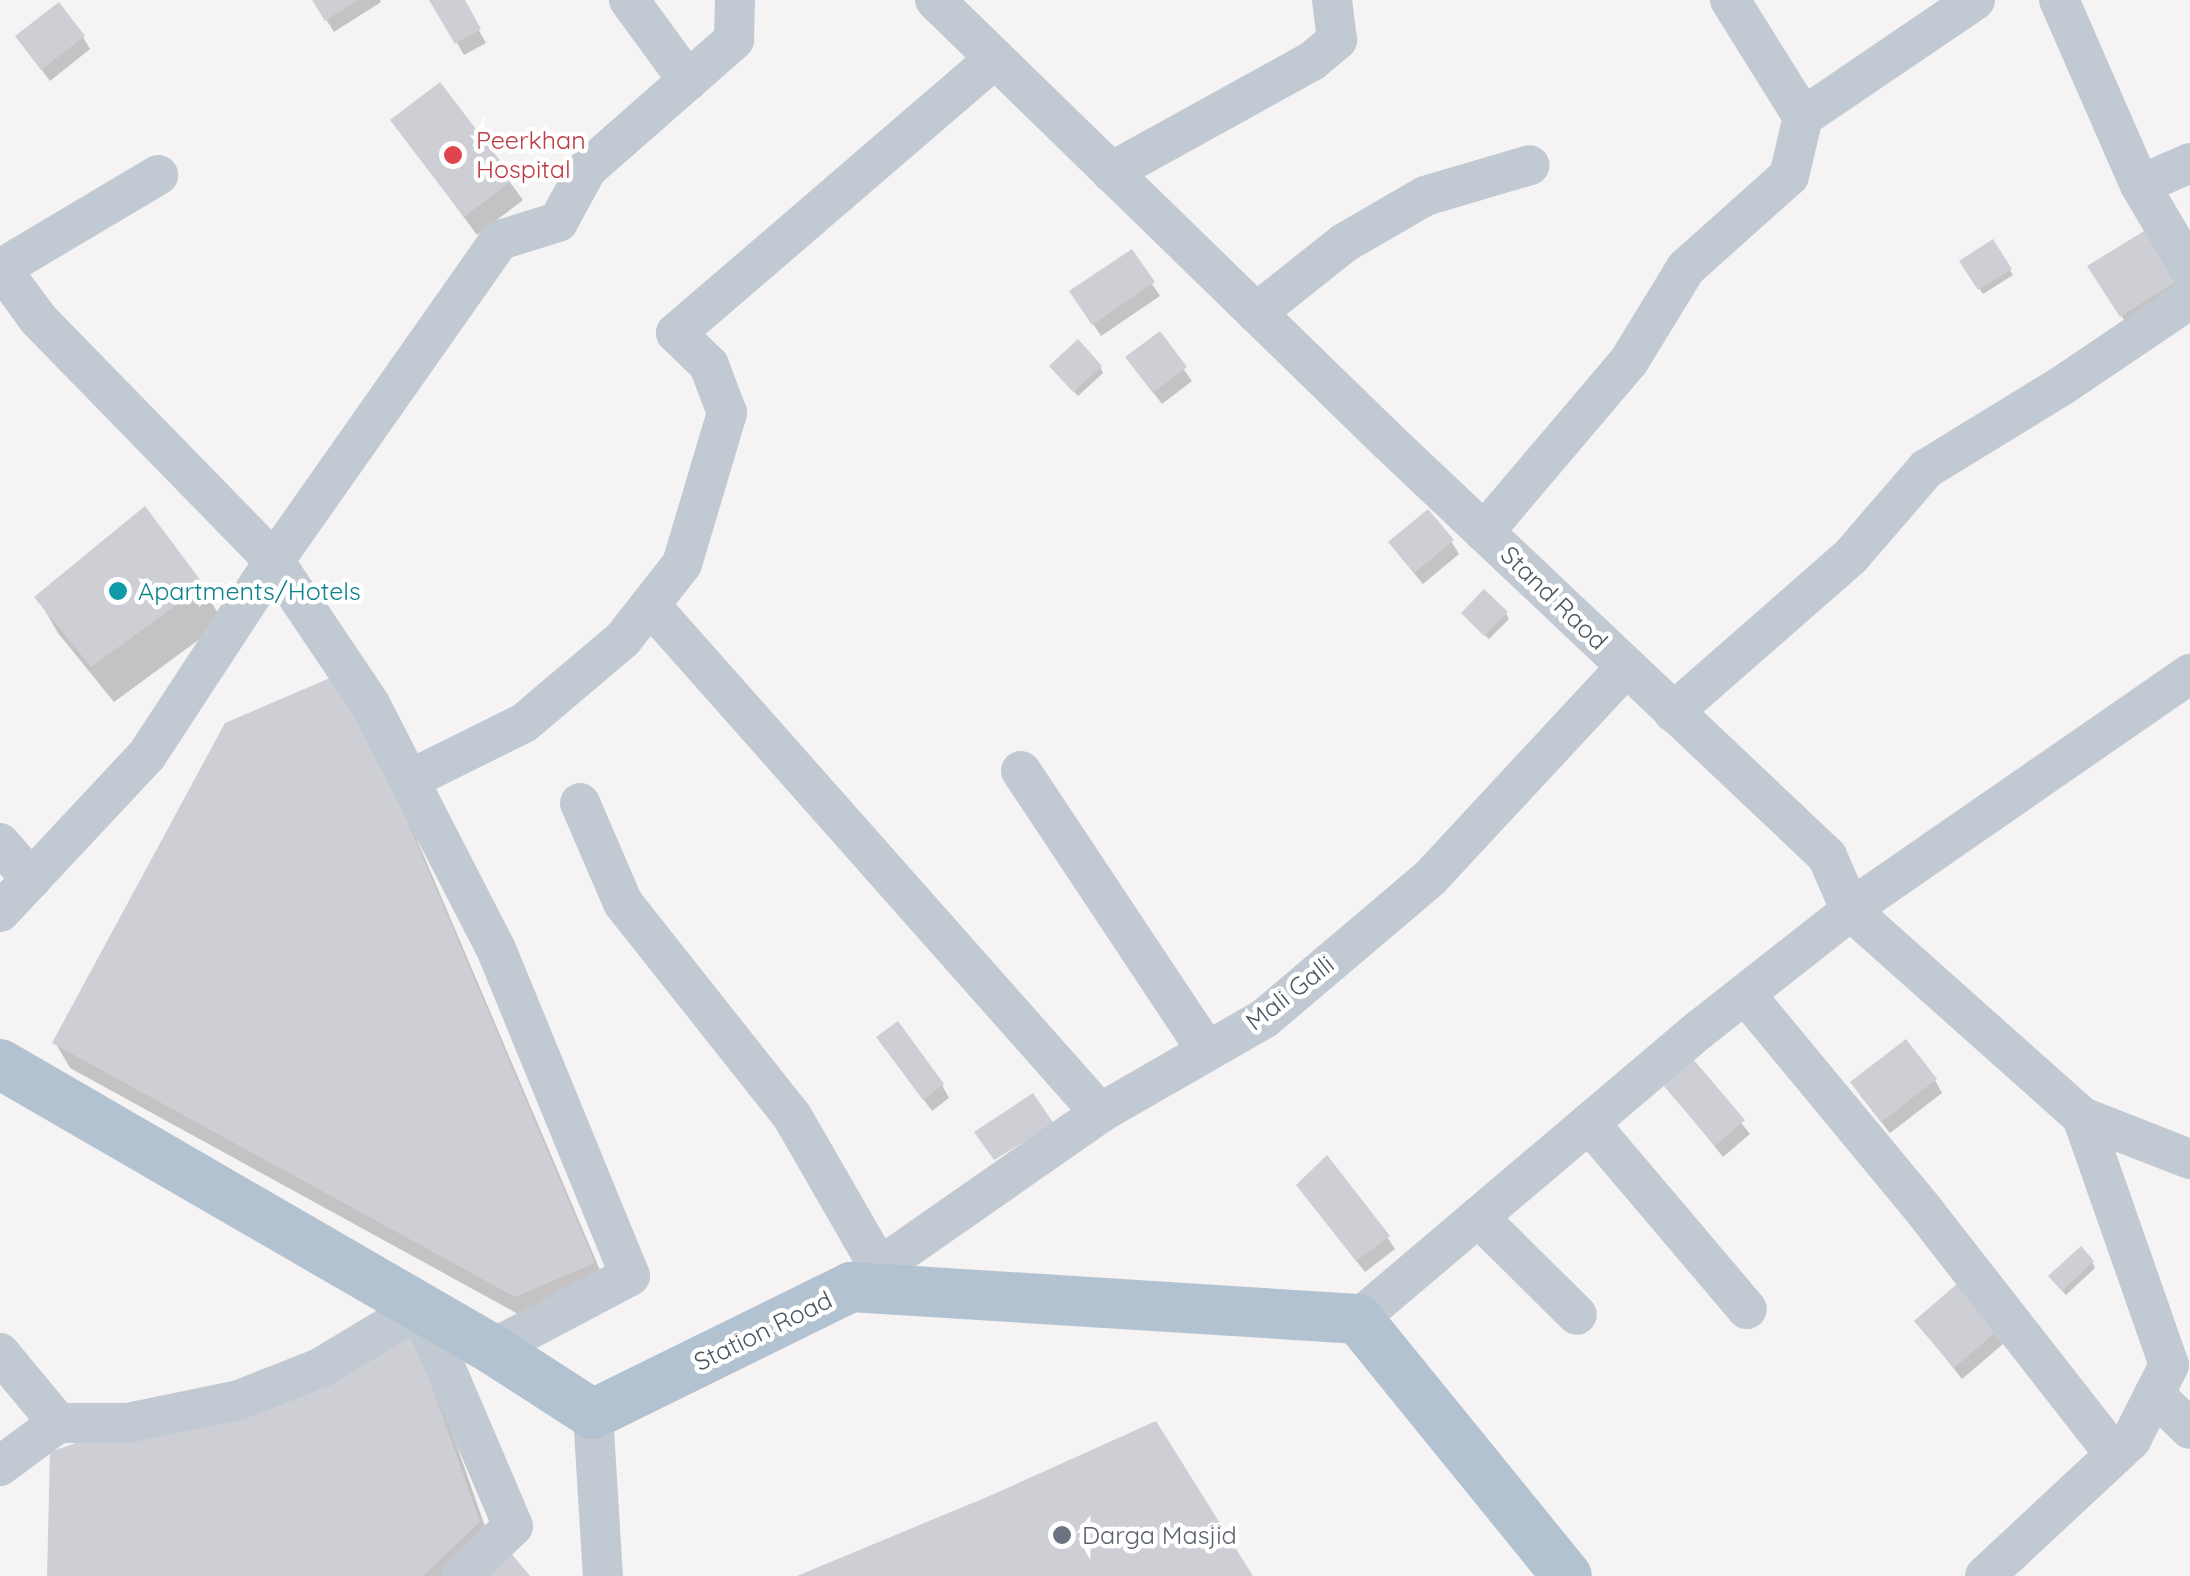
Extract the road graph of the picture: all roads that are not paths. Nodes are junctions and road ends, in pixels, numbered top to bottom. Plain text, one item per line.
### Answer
1 (628, 0) edge
2 (735, 0) edge
3 (934, 0) edge
4 (1332, 0) edge
5 (1730, 0) edge
6 (1975, 0) edge
7 (2059, 0) edge
8 (995, 59) junction
9 (688, 81) junction
10 (1803, 117) junction
11 (2190, 163) edge
12 (1530, 165) dead end
13 (1112, 172) junction
14 (158, 175) dead end
15 (2140, 185) junction
16 (0, 268) edge
17 (2190, 270) edge
18 (2190, 298) edge
19 (1256, 313) junction
20 (1484, 532) junction
21 (274, 561) junction
22 (650, 605) junction
23 (1626, 666) junction
24 (2190, 674) edge
25 (1673, 712) junction
26 (1021, 771) dead end
27 (409, 780) junction
28 (580, 803) dead end
29 (0, 843) edge
30 (31, 878) junction
31 (1851, 911) junction
32 (0, 912) edge
33 (1745, 994) junction
34 (1207, 1051) junction
35 (0, 1064) edge
36 (1100, 1113) junction
37 (2082, 1118) junction
38 (1588, 1123) junction
39 (2190, 1160) edge
40 (1478, 1217) junction
41 (865, 1277) junction
42 (420, 1308) junction
43 (1747, 1310) dead end
44 (1578, 1314) dead end
45 (1358, 1319) junction
46 (492, 1350) junction
47 (0, 1353) edge
48 (2154, 1394) junction
49 (593, 1414) junction
50 (58, 1423) junction
51 (2190, 1429) edge
52 (2115, 1456) junction
53 (0, 1466) edge
54 (461, 1576) edge
55 (603, 1576) edge
56 (1568, 1576) edge
57 (1985, 1576) edge

1 - 9 street
2 - 9 street
3 - 8 street, Stand Raod
4 - 13 street
5 - 10 street
6 - 10 street
7 - 15 street
8 - 13 street, Stand Raod
8 - 22 street
9 - 21 street
10 - 20 street
11 - 15 street
12 - 19 street
13 - 19 street, Stand Raod
14 - 16 street
15 - 17 street
16 - 21 street
18 - 25 street
19 - 20 street, Stand Raod
20 - 23 street, Stand Raod
21 - 27 street
21 - 30 street
22 - 27 street
22 - 36 street
23 - 25 street, Stand Raod
23 - 34 street, Mali Galli
24 - 31 street
25 - 31 street, Stand Raod
26 - 34 street
27 - 46 street
28 - 41 street
29 - 30 street
30 - 32 street
31 - 33 street
31 - 37 street, Stand Raod
33 - 38 street
33 - 52 street
34 - 36 street, Mali Galli
35 - 42 main road
36 - 41 street, Mali Galli
37 - 39 street, Stand Raod
37 - 48 street
38 - 40 street
38 - 43 street
40 - 44 street
40 - 45 street
41 - 45 main road, Station Road
41 - 49 main road, Station Road
42 - 46 main road
42 - 50 street
42 - 54 street
45 - 56 main road
46 - 49 main road
47 - 50 street
48 - 51 street
48 - 52 street
49 - 55 street
50 - 53 street
52 - 57 street

